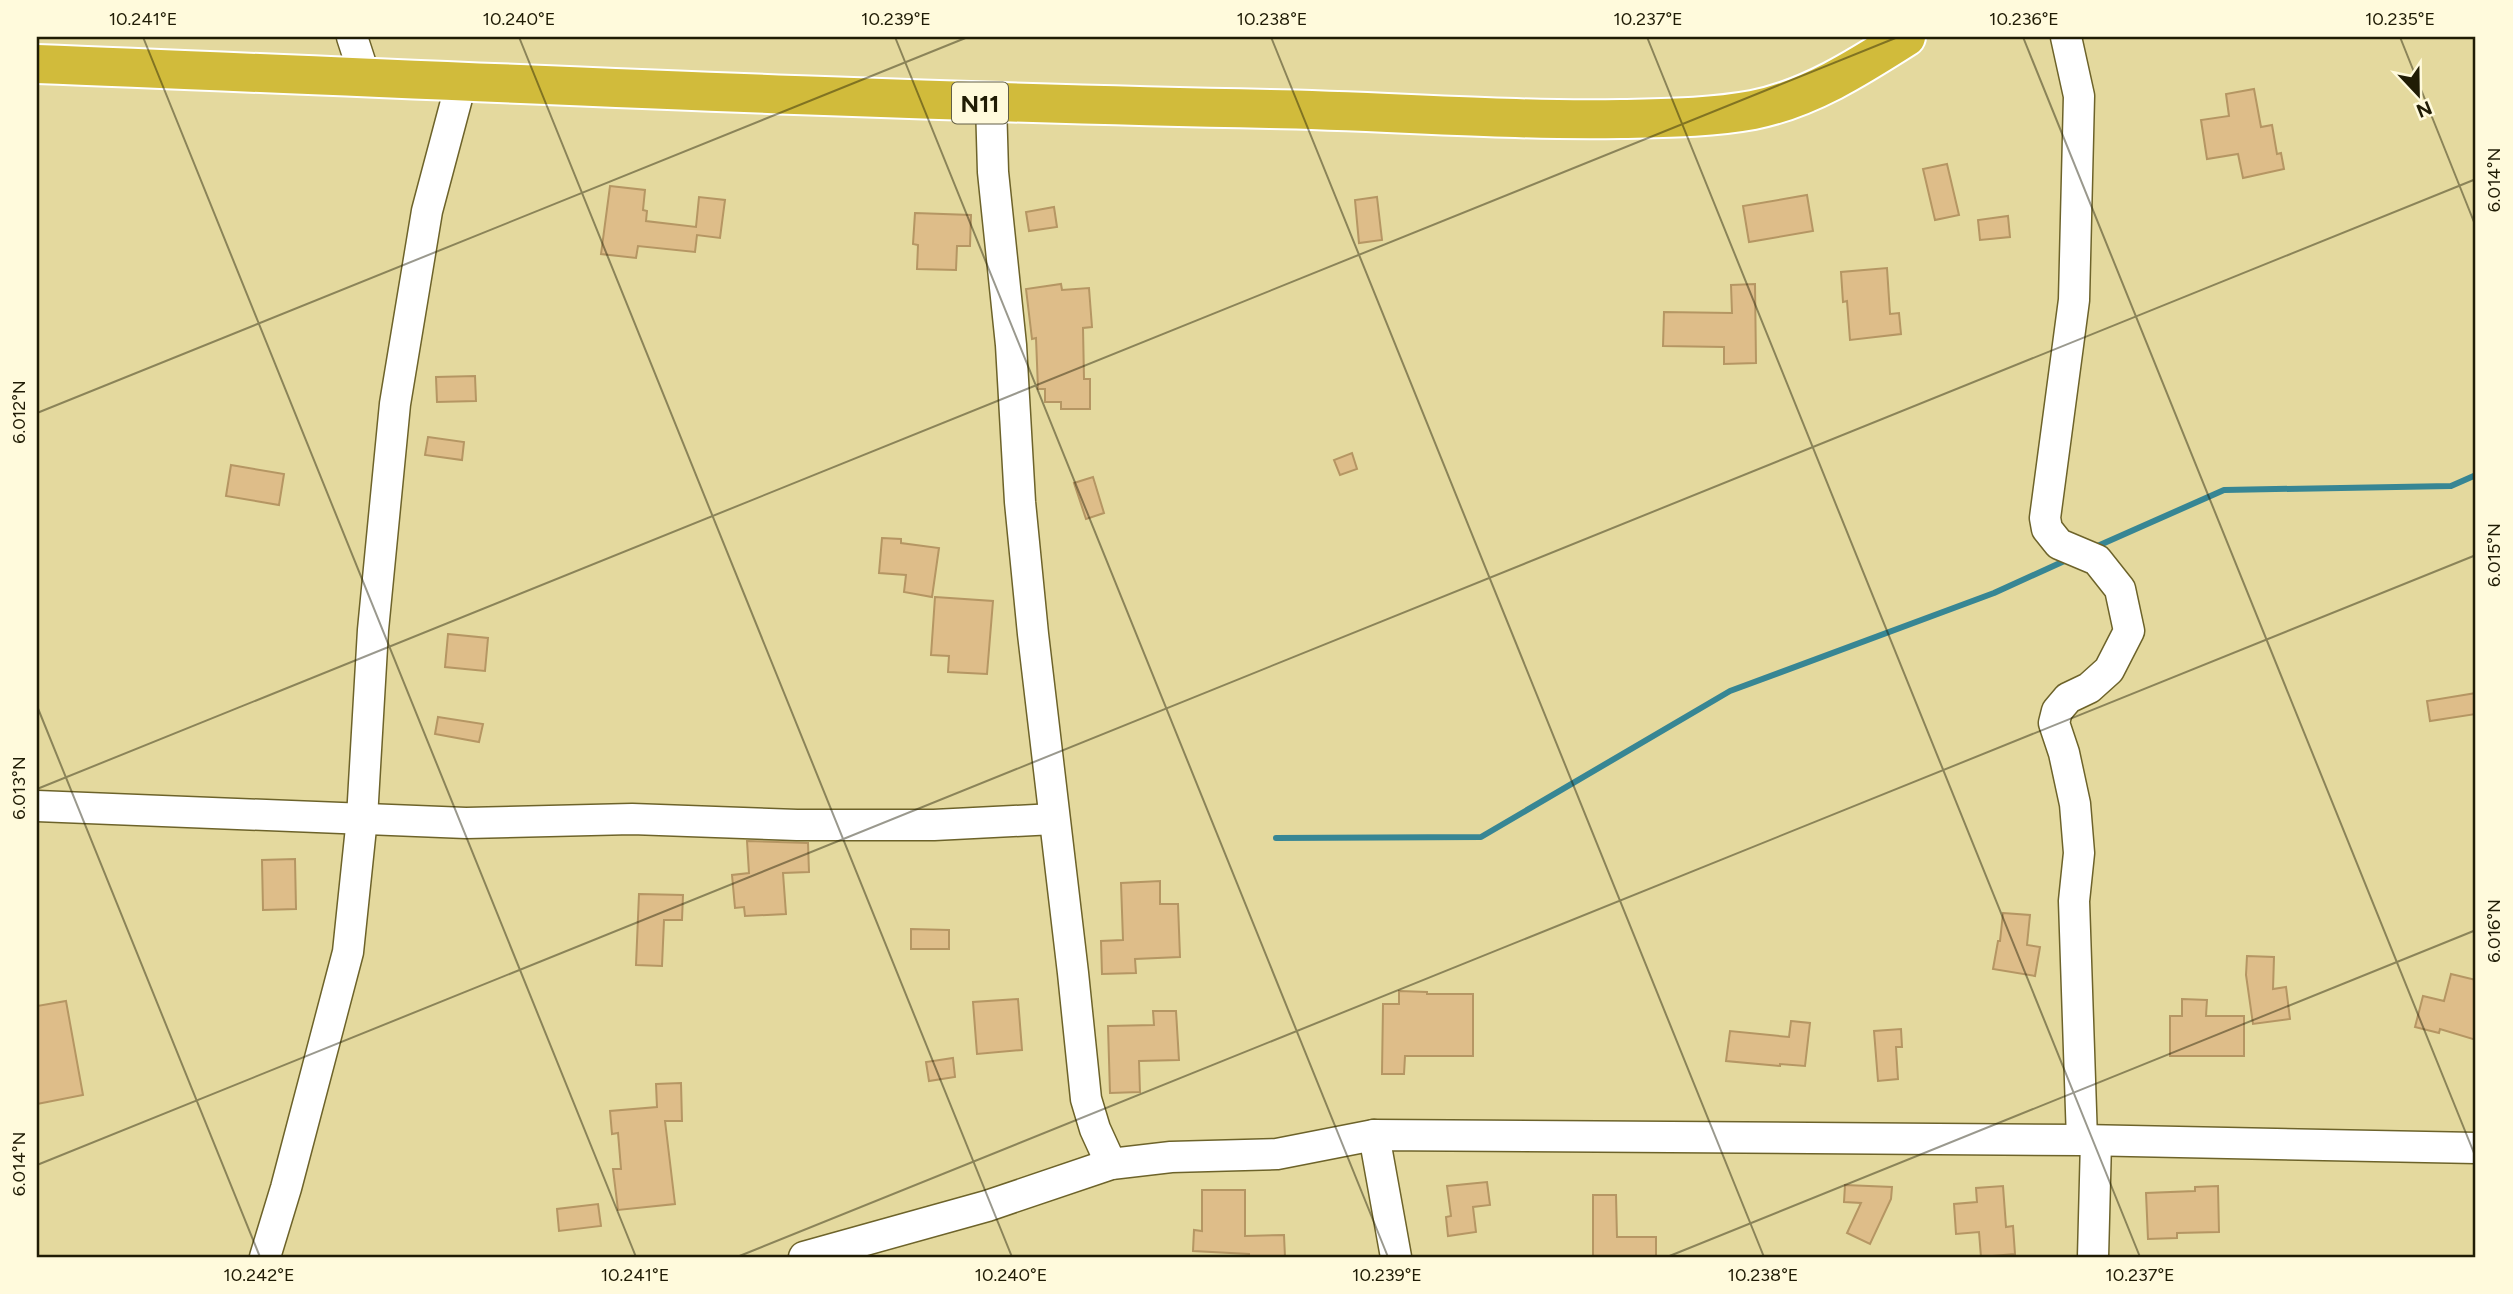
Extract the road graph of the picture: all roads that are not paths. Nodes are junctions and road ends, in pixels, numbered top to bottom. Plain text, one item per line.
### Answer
1 (352, 37) edge
2 (1906, 37) edge
3 (2066, 37) edge
4 (37, 64) edge
5 (365, 77) junction
6 (461, 83) junction
7 (991, 103) junction
8 (37, 806) edge
9 (362, 818) junction
10 (1055, 819) junction
11 (1374, 1135) junction
12 (2089, 1140) junction
13 (2476, 1148) edge
14 (1111, 1164) junction
15 (265, 1257) edge
16 (804, 1257) edge
17 (1396, 1257) edge
18 (2093, 1257) edge

1 - 5 street
2 - 7 highway, N11
3 - 12 street
4 - 5 highway, N11
5 - 6 highway, N11
6 - 7 highway, N11
6 - 9 street
7 - 10 street
8 - 9 street
9 - 10 street
9 - 15 street
10 - 14 street
11 - 12 street
11 - 14 street
11 - 17 street
12 - 13 street
12 - 18 street
14 - 16 street

